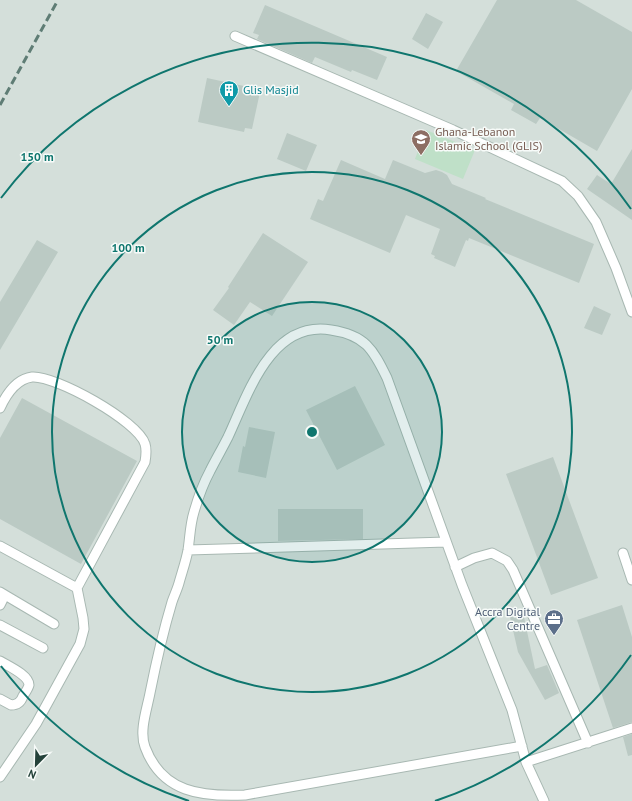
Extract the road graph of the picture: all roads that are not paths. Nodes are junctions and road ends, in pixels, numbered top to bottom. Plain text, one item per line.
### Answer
1 (236, 36) dead end
2 (632, 312) edge
3 (0, 408) edge
4 (446, 542) junction
5 (0, 546) edge
6 (188, 550) junction
7 (623, 553) dead end
8 (455, 567) junction
9 (632, 580) edge
10 (77, 588) junction
11 (2, 594) edge
12 (0, 605) edge
13 (54, 624) dead end
14 (0, 626) edge
15 (43, 648) dead end
16 (0, 661) edge
17 (0, 699) edge
18 (632, 728) edge
19 (588, 743) junction
20 (522, 746) junction
21 (526, 762) junction
22 (0, 777) edge
23 (544, 801) edge

1 - 2 lane
3 - 10 lane
4 - 6 lane
4 - 6 lane
4 - 8 lane
5 - 10 lane
6 - 20 lane
7 - 9 lane
8 - 19 lane
8 - 20 lane
10 - 22 lane
11 - 12 lane
11 - 13 lane
14 - 15 lane
16 - 17 lane
18 - 19 lane
19 - 21 lane
20 - 21 lane
21 - 23 lane

